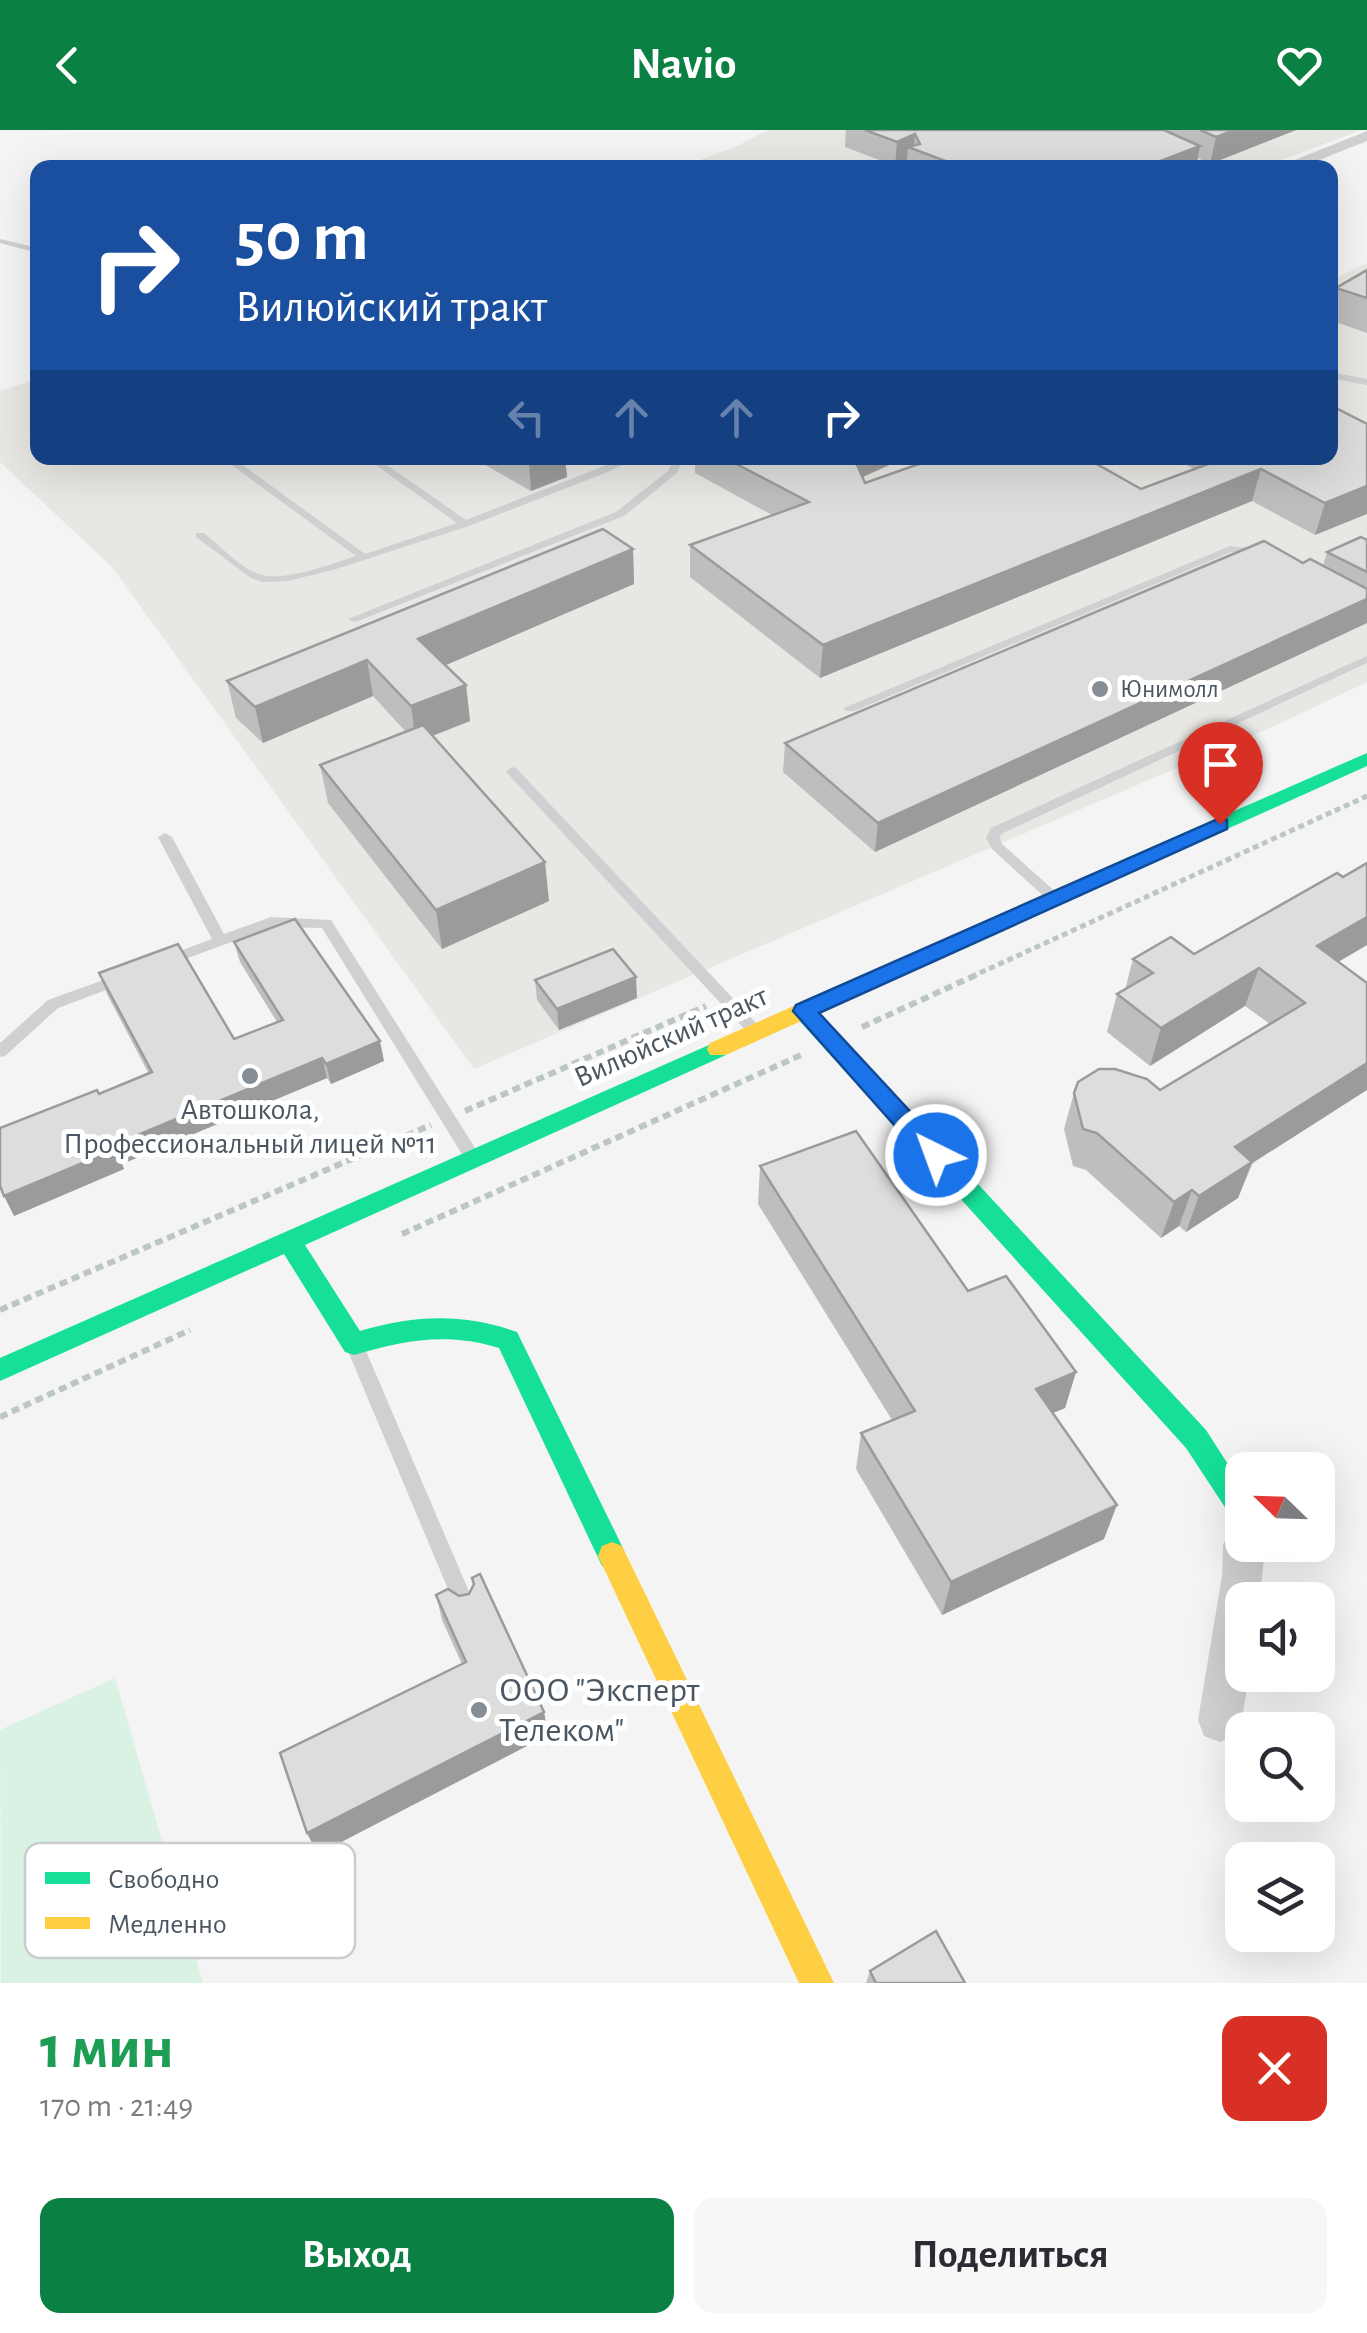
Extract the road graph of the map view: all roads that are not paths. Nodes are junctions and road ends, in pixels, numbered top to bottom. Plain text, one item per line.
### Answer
1 (1367, 136) edge
2 (1160, 148) edge
3 (1189, 160) edge
4 (1305, 160) edge
5 (0, 241) edge
6 (30, 249) edge
7 (1338, 377) edge
8 (1367, 382) edge
9 (238, 465) edge
10 (381, 465) edge
11 (614, 465) edge
12 (676, 465) edge
13 (465, 524) junction
14 (200, 536) dead end
15 (362, 556) junction
16 (1276, 566) edge
17 (354, 619) dead end
18 (1367, 659) edge
19 (850, 708) dead end
20 (1362, 766) edge
21 (512, 772) dead end
22 (165, 837) dead end
23 (1054, 898) junction
24 (220, 941) junction
25 (146, 969) edge
26 (127, 976) edge
27 (804, 1011) junction
28 (756, 1032) junction
29 (0, 1052) edge
30 (472, 1159) junction
31 (289, 1240) junction
32 (354, 1344) junction
33 (0, 1370) edge
34 (1225, 1484) edge
35 (1243, 1562) edge
36 (466, 1608) edge
37 (1220, 1720) dead end
38 (817, 1983) edge

1 - 4 street
2 - 3 lane
5 - 6 lane
7 - 8 lane
9 - 15 lane
10 - 13 lane
11 - 13 lane
12 - 17 lane
13 - 15 lane
14 - 15 lane
16 - 19 lane
18 - 23 lane
20 - 23 main road, Вилюйский тракт
21 - 28 lane
22 - 24 lane
23 - 27 main road, Вилюйский тракт
24 - 25 lane
24 - 30 lane
26 - 29 lane
27 - 28 main road, Вилюйский тракт
27 - 34 main road
28 - 30 main road, Вилюйский тракт
30 - 31 main road, Вилюйский тракт
31 - 32 main road
31 - 33 main road, Вилюйский тракт
32 - 36 lane
32 - 38 main road
35 - 37 street

